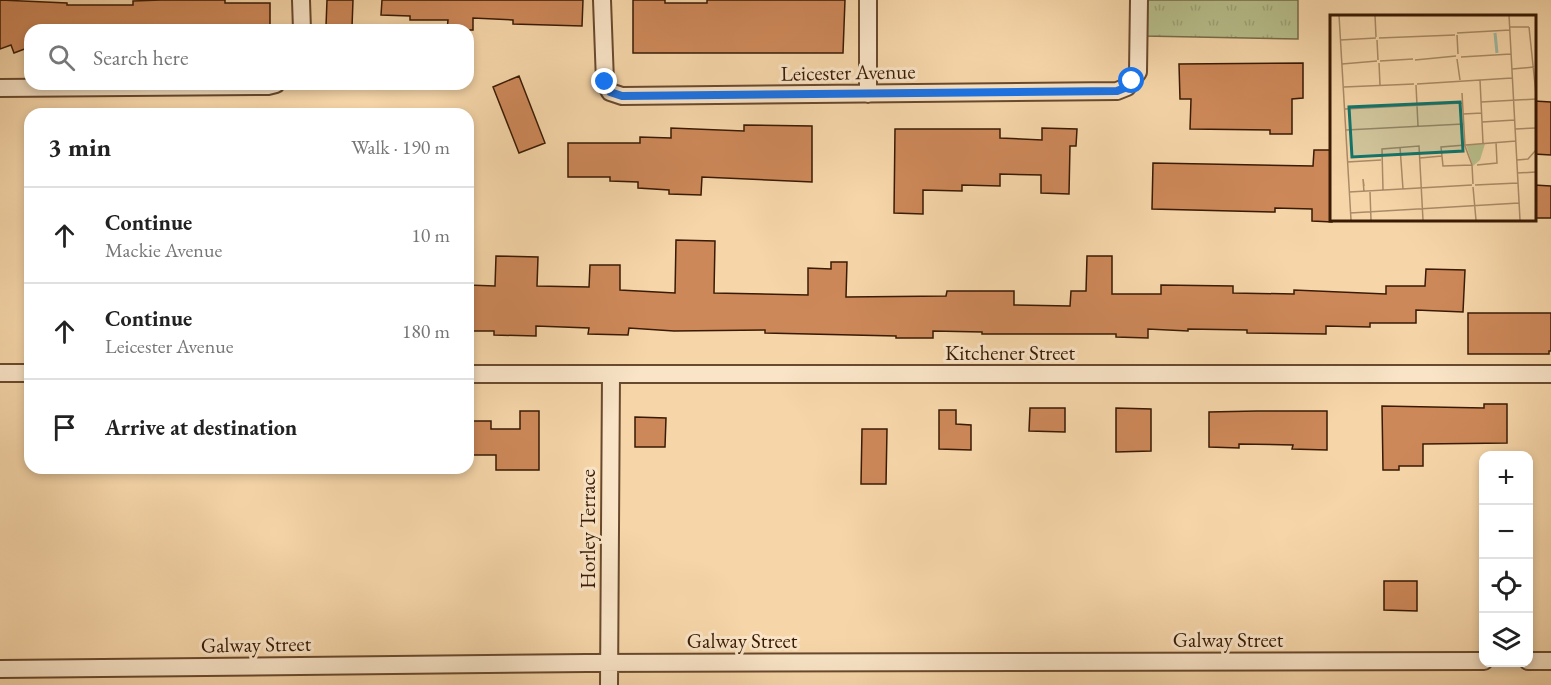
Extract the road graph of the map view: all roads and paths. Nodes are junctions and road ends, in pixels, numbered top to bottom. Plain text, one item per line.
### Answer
1 (301, 0) edge
2 (602, 0) edge
3 (868, 0) edge
4 (1139, 0) edge
5 (302, 24) edge
6 (0, 88) edge
7 (24, 88) edge
8 (868, 94) junction
9 (0, 373) edge
10 (24, 373) edge
11 (474, 374) edge
12 (611, 374) junction
13 (1551, 374) edge
14 (1479, 661) edge
15 (1533, 661) edge
16 (1551, 661) edge
17 (609, 663) junction
18 (0, 669) edge
19 (609, 685) edge

1 - 5 street
2 - 8 street, Leicester Avenue
3 - 8 street
4 - 8 street, Leicester Avenue
6 - 7 street
9 - 10 street
11 - 12 street, Kitchener Street
12 - 13 street, Kitchener Street
12 - 17 street, Horley Terrace
14 - 17 street, Galway Street
15 - 16 street
17 - 18 street, Galway Street
17 - 19 street, Horley Terrace

